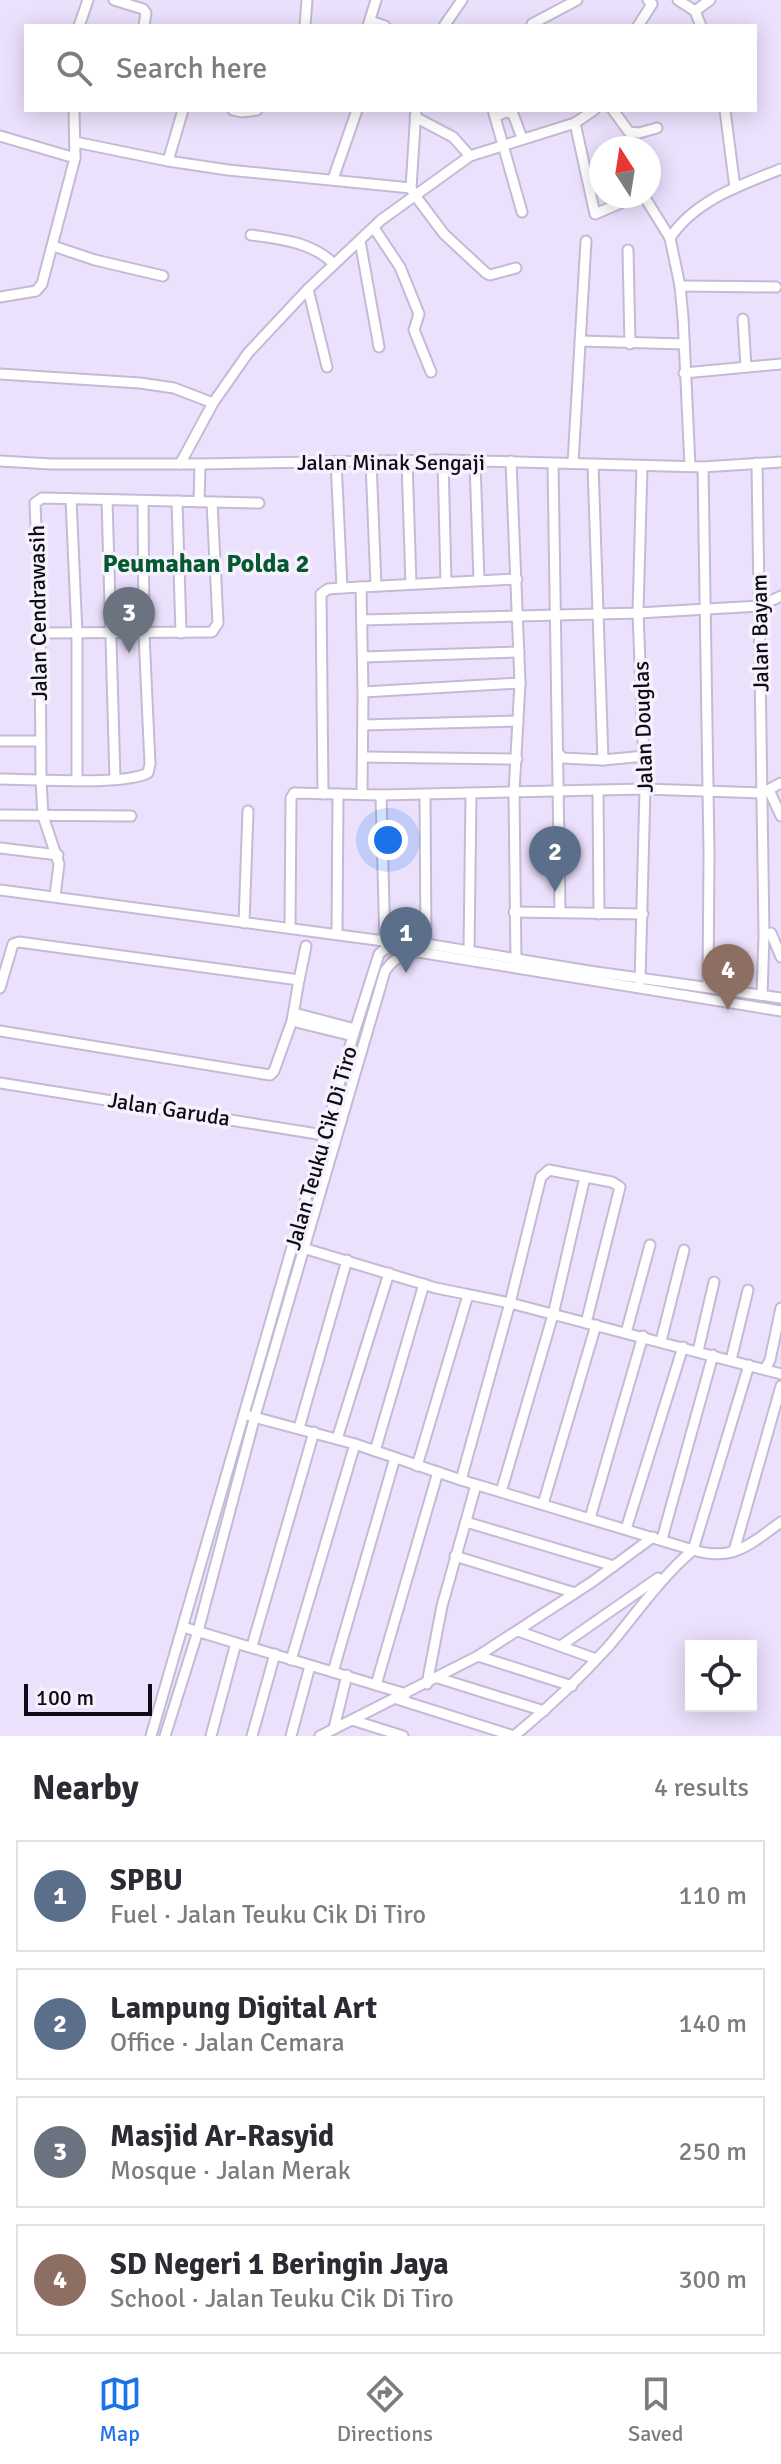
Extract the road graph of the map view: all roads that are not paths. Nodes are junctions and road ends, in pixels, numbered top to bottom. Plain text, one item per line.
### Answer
1 (88, 0) edge
2 (114, 0) edge
3 (307, 0) edge
4 (376, 0) edge
5 (462, 0) edge
6 (577, 0) edge
7 (678, 0) edge
8 (710, 0) edge
9 (651, 1) edge
10 (695, 11) junction
11 (369, 23) edge
12 (80, 24) edge
13 (144, 24) edge
14 (305, 24) edge
15 (445, 24) edge
16 (532, 24) dead end
17 (639, 24) edge
18 (700, 24) edge
19 (74, 112) edge
20 (182, 112) edge
21 (356, 112) edge
22 (591, 112) edge
23 (614, 112) edge
24 (725, 112) edge
25 (494, 113) edge
26 (415, 114) edge
27 (575, 123) junction
28 (657, 128) dead end
29 (0, 136) edge
30 (522, 138) junction
31 (75, 142) junction
32 (504, 144) junction
33 (470, 156) junction
34 (75, 158) junction
35 (168, 161) junction
36 (781, 169) edge
37 (333, 179) junction
38 (589, 187) edge
39 (735, 188) junction
40 (413, 191) junction
41 (594, 208) edge
42 (609, 208) edge
43 (651, 208) edge
44 (522, 212) dead end
45 (374, 228) junction
46 (251, 235) dead end
47 (670, 238) junction
48 (360, 241) junction
49 (586, 241) dead end
50 (53, 246) junction
51 (628, 250) dead end
52 (334, 264) junction
53 (516, 268) dead end
54 (163, 276) dead end
55 (680, 286) junction
56 (776, 287) dead end
57 (308, 289) junction
58 (0, 297) edge
59 (743, 319) dead end
60 (580, 341) junction
61 (630, 344) junction
62 (684, 344) junction
63 (379, 347) dead end
64 (781, 364) edge
65 (327, 367) dead end
66 (746, 367) junction
67 (431, 372) dead end
68 (684, 373) junction
69 (0, 374) edge
70 (213, 403) junction
71 (443, 460) junction
72 (0, 461) edge
73 (336, 461) junction
74 (371, 461) junction
75 (407, 461) junction
76 (511, 461) junction
77 (475, 462) junction
78 (781, 462) edge
79 (573, 463) junction
80 (757, 463) junction
81 (180, 464) junction
82 (200, 464) junction
83 (553, 464) junction
84 (593, 465) junction
85 (642, 466) junction
86 (690, 466) junction
87 (703, 467) junction
88 (71, 499) junction
89 (107, 500) junction
90 (143, 501) junction
91 (177, 501) junction
92 (199, 502) junction
93 (212, 502) junction
94 (259, 503) dead end
95 (517, 579) junction
96 (479, 580) junction
97 (446, 582) junction
98 (411, 584) junction
99 (376, 586) junction
100 (361, 587) junction
101 (342, 588) junction
102 (781, 596) edge
103 (760, 606) junction
104 (706, 609) junction
105 (598, 612) junction
106 (638, 613) junction
107 (556, 614) junction
108 (518, 615) junction
109 (362, 620) junction
110 (40, 633) junction
111 (110, 633) junction
112 (181, 633) junction
113 (77, 634) junction
114 (144, 634) junction
115 (519, 652) junction
116 (363, 657) junction
117 (520, 683) junction
118 (363, 692) junction
119 (518, 721) junction
120 (363, 725) junction
121 (0, 741) edge
122 (40, 741) junction
123 (559, 754) junction
124 (645, 756) junction
125 (363, 757) junction
126 (517, 759) junction
127 (603, 760) junction
128 (0, 779) edge
129 (41, 779) junction
130 (77, 779) junction
131 (115, 779) junction
132 (781, 783) edge
133 (645, 789) junction
134 (709, 790) junction
135 (598, 791) junction
136 (514, 792) junction
137 (557, 792) junction
138 (765, 792) junction
139 (323, 794) junction
140 (338, 794) junction
141 (362, 794) junction
142 (471, 794) junction
143 (381, 795) junction
144 (425, 795) junction
145 (248, 811) dead end
146 (0, 815) edge
147 (43, 816) junction
148 (131, 816) dead end
149 (781, 816) edge
150 (0, 848) edge
151 (58, 855) junction
152 (0, 890) edge
153 (55, 896) junction
154 (514, 912) junction
155 (560, 912) junction
156 (599, 914) junction
157 (643, 914) junction
158 (244, 923) junction
159 (290, 927) junction
160 (781, 929) edge
161 (337, 934) junction
162 (767, 935) junction
163 (385, 944) junction
164 (426, 944) junction
165 (306, 946) dead end
166 (469, 951) junction
167 (781, 957) edge
168 (516, 964) junction
169 (299, 980) junction
170 (640, 983) junction
171 (708, 987) junction
172 (0, 988) edge
173 (762, 995) junction
174 (780, 997) edge
175 (781, 1011) edge
176 (293, 1017) junction
177 (0, 1031) edge
178 (354, 1032) junction
179 (0, 1083) edge
180 (326, 1135) junction
181 (337, 1137) junction
182 (585, 1177) junction
183 (650, 1245) dead end
184 (303, 1248) junction
185 (684, 1250) dead end
186 (347, 1260) junction
187 (389, 1273) junction
188 (714, 1282) dead end
189 (424, 1284) junction
190 (748, 1290) dead end
191 (468, 1295) junction
192 (510, 1303) junction
193 (781, 1308) edge
194 (553, 1315) junction
195 (591, 1324) junction
196 (626, 1333) junction
197 (643, 1336) junction
198 (661, 1341) junction
199 (683, 1347) junction
200 (698, 1351) junction
201 (781, 1351) edge
202 (713, 1355) junction
203 (731, 1360) junction
204 (749, 1365) junction
205 (768, 1365) junction
206 (781, 1374) edge
207 (781, 1386) edge
208 (243, 1414) junction
209 (255, 1416) junction
210 (299, 1428) junction
211 (314, 1432) junction
212 (337, 1439) junction
213 (355, 1444) junction
214 (375, 1451) junction
215 (395, 1458) junction
216 (417, 1466) junction
217 (438, 1472) junction
218 (461, 1480) junction
219 (476, 1485) junction
220 (501, 1492) junction
221 (543, 1504) junction
222 (590, 1518) junction
223 (466, 1522) junction
224 (781, 1522) edge
225 (626, 1529) junction
226 (658, 1538) junction
227 (693, 1550) junction
228 (734, 1551) junction
229 (455, 1556) junction
230 (614, 1566) junction
231 (668, 1571) junction
232 (575, 1593) junction
233 (183, 1627) junction
234 (198, 1631) junction
235 (518, 1631) junction
236 (236, 1643) junction
237 (562, 1645) junction
238 (252, 1646) junction
239 (275, 1654) junction
240 (478, 1656) junction
241 (596, 1659) junction
242 (291, 1660) junction
243 (310, 1666) junction
244 (333, 1672) junction
245 (347, 1675) junction
246 (438, 1678) junction
247 (427, 1684) junction
248 (376, 1685) junction
249 (572, 1686) junction
250 (402, 1697) junction
251 (544, 1711) junction
252 (352, 1720) junction
253 (334, 1728) junction
254 (151, 1736) edge
255 (165, 1736) edge
256 (211, 1736) edge
257 (252, 1736) edge
258 (291, 1736) edge
259 (320, 1736) edge
260 (403, 1736) edge
261 (514, 1736) edge

1 - 12 street
2 - 13 street
3 - 14 street
4 - 11 street
5 - 15 street
6 - 16 street
7 - 10 street
8 - 10 street
9 - 17 street
10 - 18 street
19 - 31 street
20 - 35 street
21 - 37 street
22 - 27 street
23 - 28 street
24 - 39 street
25 - 30 street
25 - 32 street
26 - 33 street
26 - 40 street
27 - 30 street
27 - 38 street
29 - 34 street
30 - 32 street
31 - 34 street
31 - 35 street
32 - 33 street
32 - 44 street
33 - 40 street
34 - 50 street
35 - 37 street
36 - 39 street
37 - 40 street
39 - 47 street
40 - 45 street
40 - 53 street
41 - 42 street
43 - 47 street
45 - 48 street
45 - 67 street
46 - 52 street
47 - 55 street
48 - 52 street
48 - 63 street
49 - 60 street
50 - 54 street
50 - 58 street
51 - 61 street
52 - 57 street
55 - 56 street
55 - 62 street
57 - 65 street
57 - 70 street
59 - 66 street
60 - 61 street
60 - 79 street
61 - 62 street
62 - 68 street
64 - 66 street
66 - 68 street
68 - 86 street
69 - 70 street
70 - 81 street
71 - 75 street, Jalan Minak Sengaji
71 - 77 street, Jalan Minak Sengaji
71 - 97 street
72 - 81 street, Jalan Minak Sengaji
73 - 74 street, Jalan Minak Sengaji
73 - 82 street, Jalan Minak Sengaji
73 - 101 street
74 - 75 street, Jalan Minak Sengaji
74 - 99 street
75 - 98 street
76 - 77 street, Jalan Minak Sengaji
76 - 83 street, Jalan Minak Sengaji
76 - 95 street
77 - 96 street
78 - 80 street, Jalan Minak Sengaji
79 - 83 street, Jalan Minak Sengaji
79 - 84 street, Jalan Minak Sengaji
80 - 87 street, Jalan Minak Sengaji
80 - 103 street, Jalan Bayam
81 - 82 street, Jalan Minak Sengaji
82 - 92 street
83 - 107 street
84 - 85 street, Jalan Minak Sengaji
84 - 105 street
85 - 86 street, Jalan Minak Sengaji
85 - 106 street, Jalan Douglas
86 - 87 street, Jalan Minak Sengaji
87 - 104 street
88 - 89 street, Jalan Cendrawasih
88 - 110 street, Jalan Cendrawasih
88 - 113 street
89 - 90 street, Jalan Cendrawasih
89 - 111 street
90 - 91 street, Jalan Cendrawasih
90 - 114 street
91 - 92 street, Jalan Cendrawasih
91 - 112 street
92 - 93 street, Jalan Cendrawasih
93 - 94 street, Jalan Cendrawasih
93 - 112 street
95 - 96 street
95 - 108 street
96 - 97 street
97 - 98 street
98 - 99 street
99 - 100 street
100 - 101 street
100 - 109 street
101 - 139 street
102 - 103 street
103 - 104 street
103 - 138 street, Jalan Bayam
104 - 106 street
104 - 134 street
105 - 106 street
105 - 107 street
105 - 127 street
106 - 124 street, Jalan Douglas
107 - 108 street
107 - 123 street
108 - 109 street
108 - 115 street
109 - 116 street
110 - 113 street
110 - 122 street, Jalan Cendrawasih
111 - 113 street
111 - 114 street
111 - 131 street
112 - 114 street
113 - 130 street
114 - 131 street
115 - 116 street
115 - 117 street
116 - 118 street
117 - 118 street
117 - 119 street
118 - 120 street
119 - 120 street
119 - 126 street
120 - 125 street
121 - 122 street
122 - 129 street, Jalan Cendrawasih
123 - 127 street
123 - 137 street
124 - 127 street
124 - 133 street, Jalan Douglas
125 - 126 street
125 - 141 street
126 - 136 street
128 - 129 street
129 - 130 street
129 - 147 street, Jalan Cendrawasih
130 - 131 street
132 - 138 street
133 - 134 street
133 - 135 street
133 - 157 street, Jalan Douglas
134 - 138 street
134 - 171 street
135 - 137 street
135 - 156 street
136 - 137 street
136 - 142 street
136 - 154 street
137 - 155 street
138 - 149 street
138 - 162 street, Jalan Bayam
139 - 140 street
139 - 159 street
140 - 141 street
140 - 161 street
141 - 143 street
142 - 144 street
142 - 166 street
143 - 144 street
143 - 163 street
144 - 164 street
145 - 158 street
146 - 147 street
147 - 148 street
147 - 151 street, Jalan Cendrawasih
150 - 151 street
151 - 153 street, Jalan Cendrawasih
152 - 153 street
153 - 158 street
154 - 155 street
154 - 168 street
155 - 156 street
156 - 157 street
157 - 170 street, Jalan Douglas
158 - 159 street
159 - 161 street
160 - 162 street
161 - 163 street
162 - 167 street
162 - 173 street, Jalan Bayam
163 - 164 street, Jalan Teuku Cik Di Tiro
163 - 178 street, Jalan Teuku Cik Di Tiro
164 - 166 street, Jalan Teuku Cik Di Tiro
165 - 169 street
166 - 168 street, Jalan Teuku Cik Di Tiro
168 - 170 street, Jalan Teuku Cik Di Tiro
168 - 181 street, Jalan Teuku Cik Di Tiro
169 - 172 street
169 - 176 street
170 - 171 street, Jalan Teuku Cik Di Tiro
170 - 175 street, Jalan Teuku Cik Di Tiro
171 - 173 street, Jalan Teuku Cik Di Tiro
173 - 174 street, Jalan Teuku Cik Di Tiro
176 - 177 street
176 - 178 street
178 - 180 street, Jalan Teuku Cik Di Tiro
179 - 180 street, Jalan Garuda
180 - 181 street, Jalan Garuda
180 - 208 street, Jalan Teuku Cik Di Tiro
181 - 184 street, Jalan Teuku Cik Di Tiro
182 - 192 street
182 - 194 street
182 - 195 street
183 - 196 street
184 - 186 street
184 - 209 street, Jalan Teuku Cik Di Tiro
185 - 198 street
186 - 187 street
186 - 210 street
187 - 189 street
187 - 212 street
188 - 200 street
189 - 191 street
189 - 214 street
190 - 203 street
191 - 192 street
191 - 216 street
192 - 194 street
192 - 218 street
193 - 205 street
194 - 195 street
194 - 220 street
195 - 196 street
195 - 221 street
196 - 197 street
197 - 198 street
197 - 222 street
198 - 199 street
199 - 200 street
199 - 225 street
200 - 202 street
201 - 205 street
202 - 203 street
202 - 226 street
203 - 204 street
204 - 205 street
204 - 227 street
205 - 206 street
207 - 228 street
208 - 209 street
208 - 233 street, Jalan Teuku Cik Di Tiro
209 - 210 street
209 - 234 street, Jalan Teuku Cik Di Tiro
210 - 211 street
211 - 212 street
211 - 238 street
212 - 213 street
213 - 214 street
213 - 242 street
214 - 215 street
215 - 216 street
215 - 244 street
216 - 217 street
217 - 218 street
217 - 248 street
218 - 219 street
219 - 220 street
219 - 223 street
220 - 221 street
221 - 222 street
222 - 225 street
223 - 229 street
223 - 230 street
224 - 228 street
225 - 226 street
226 - 227 street
226 - 230 street
227 - 228 street
227 - 231 street
229 - 232 street
229 - 247 street
230 - 232 street
231 - 237 street
231 - 241 street
232 - 235 street
233 - 234 street
233 - 254 street, Jalan Teuku Cik Di Tiro
234 - 236 street
234 - 255 street, Jalan Teuku Cik Di Tiro
235 - 237 street
235 - 240 street
236 - 238 street
236 - 256 street
237 - 241 street
238 - 239 street
239 - 242 street
239 - 257 street
240 - 246 street
240 - 249 street
241 - 249 street
242 - 243 street
243 - 244 street
243 - 258 street
244 - 245 street
245 - 248 street
245 - 253 street
246 - 247 street
246 - 251 street
247 - 250 street
248 - 250 street
249 - 251 street
250 - 252 street
250 - 261 street
251 - 261 street
252 - 253 street
252 - 260 street
253 - 259 street

